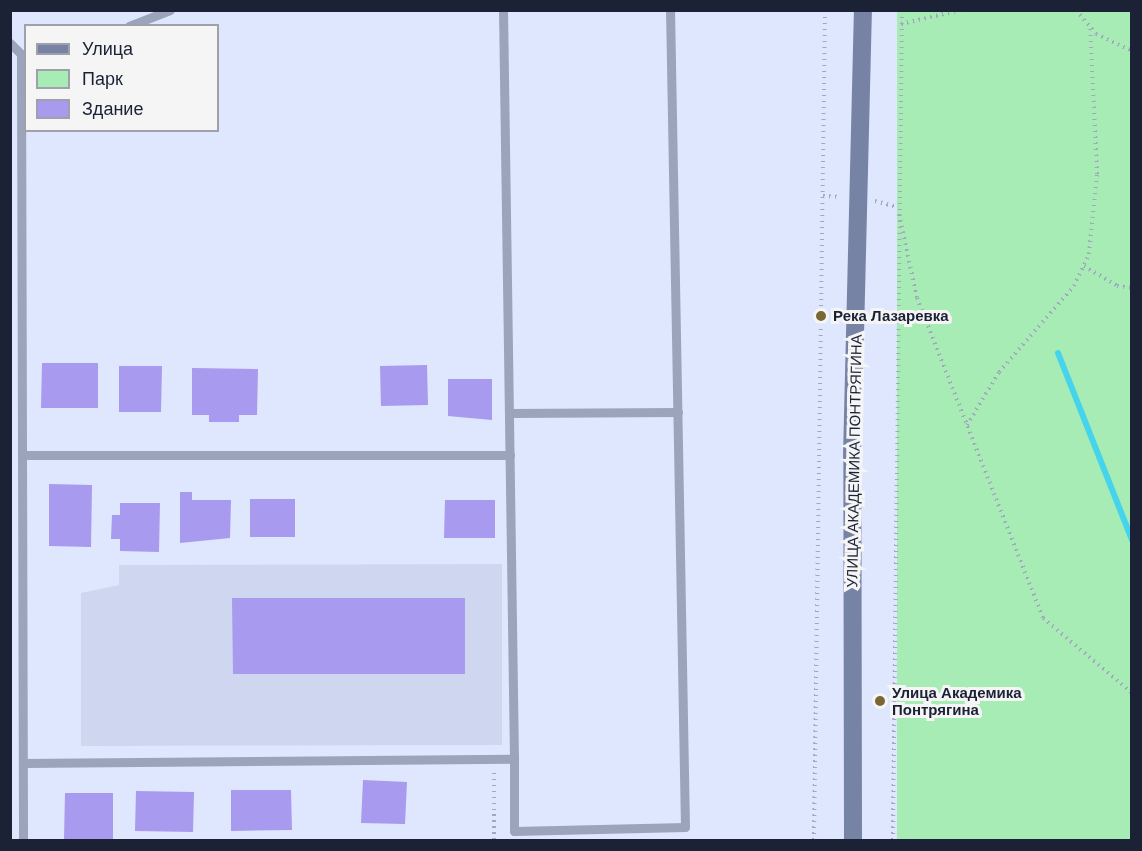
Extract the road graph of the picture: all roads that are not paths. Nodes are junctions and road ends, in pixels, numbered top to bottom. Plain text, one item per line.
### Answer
1 (170, 10) edge
2 (503, 10) edge
3 (670, 10) edge
4 (863, 10) edge
5 (134, 24) edge
6 (10, 43) edge
7 (23, 64) edge
8 (678, 412) junction
9 (510, 413) junction
10 (22, 455) junction
11 (510, 456) junction
12 (10, 498) edge
13 (22, 498) junction
14 (514, 759) junction
15 (23, 763) junction
16 (23, 840) edge
17 (853, 840) edge

1 - 5 lane
2 - 9 lane
3 - 8 lane
4 - 17 street, УЛИЦА АКАДЕМИКА ПОНТРЯГИНА
6 - 7 lane
7 - 10 lane
8 - 9 lane
8 - 14 lane
9 - 11 lane
10 - 11 lane
10 - 13 lane
11 - 14 lane
12 - 13 lane
13 - 15 lane
14 - 15 lane
15 - 16 lane

